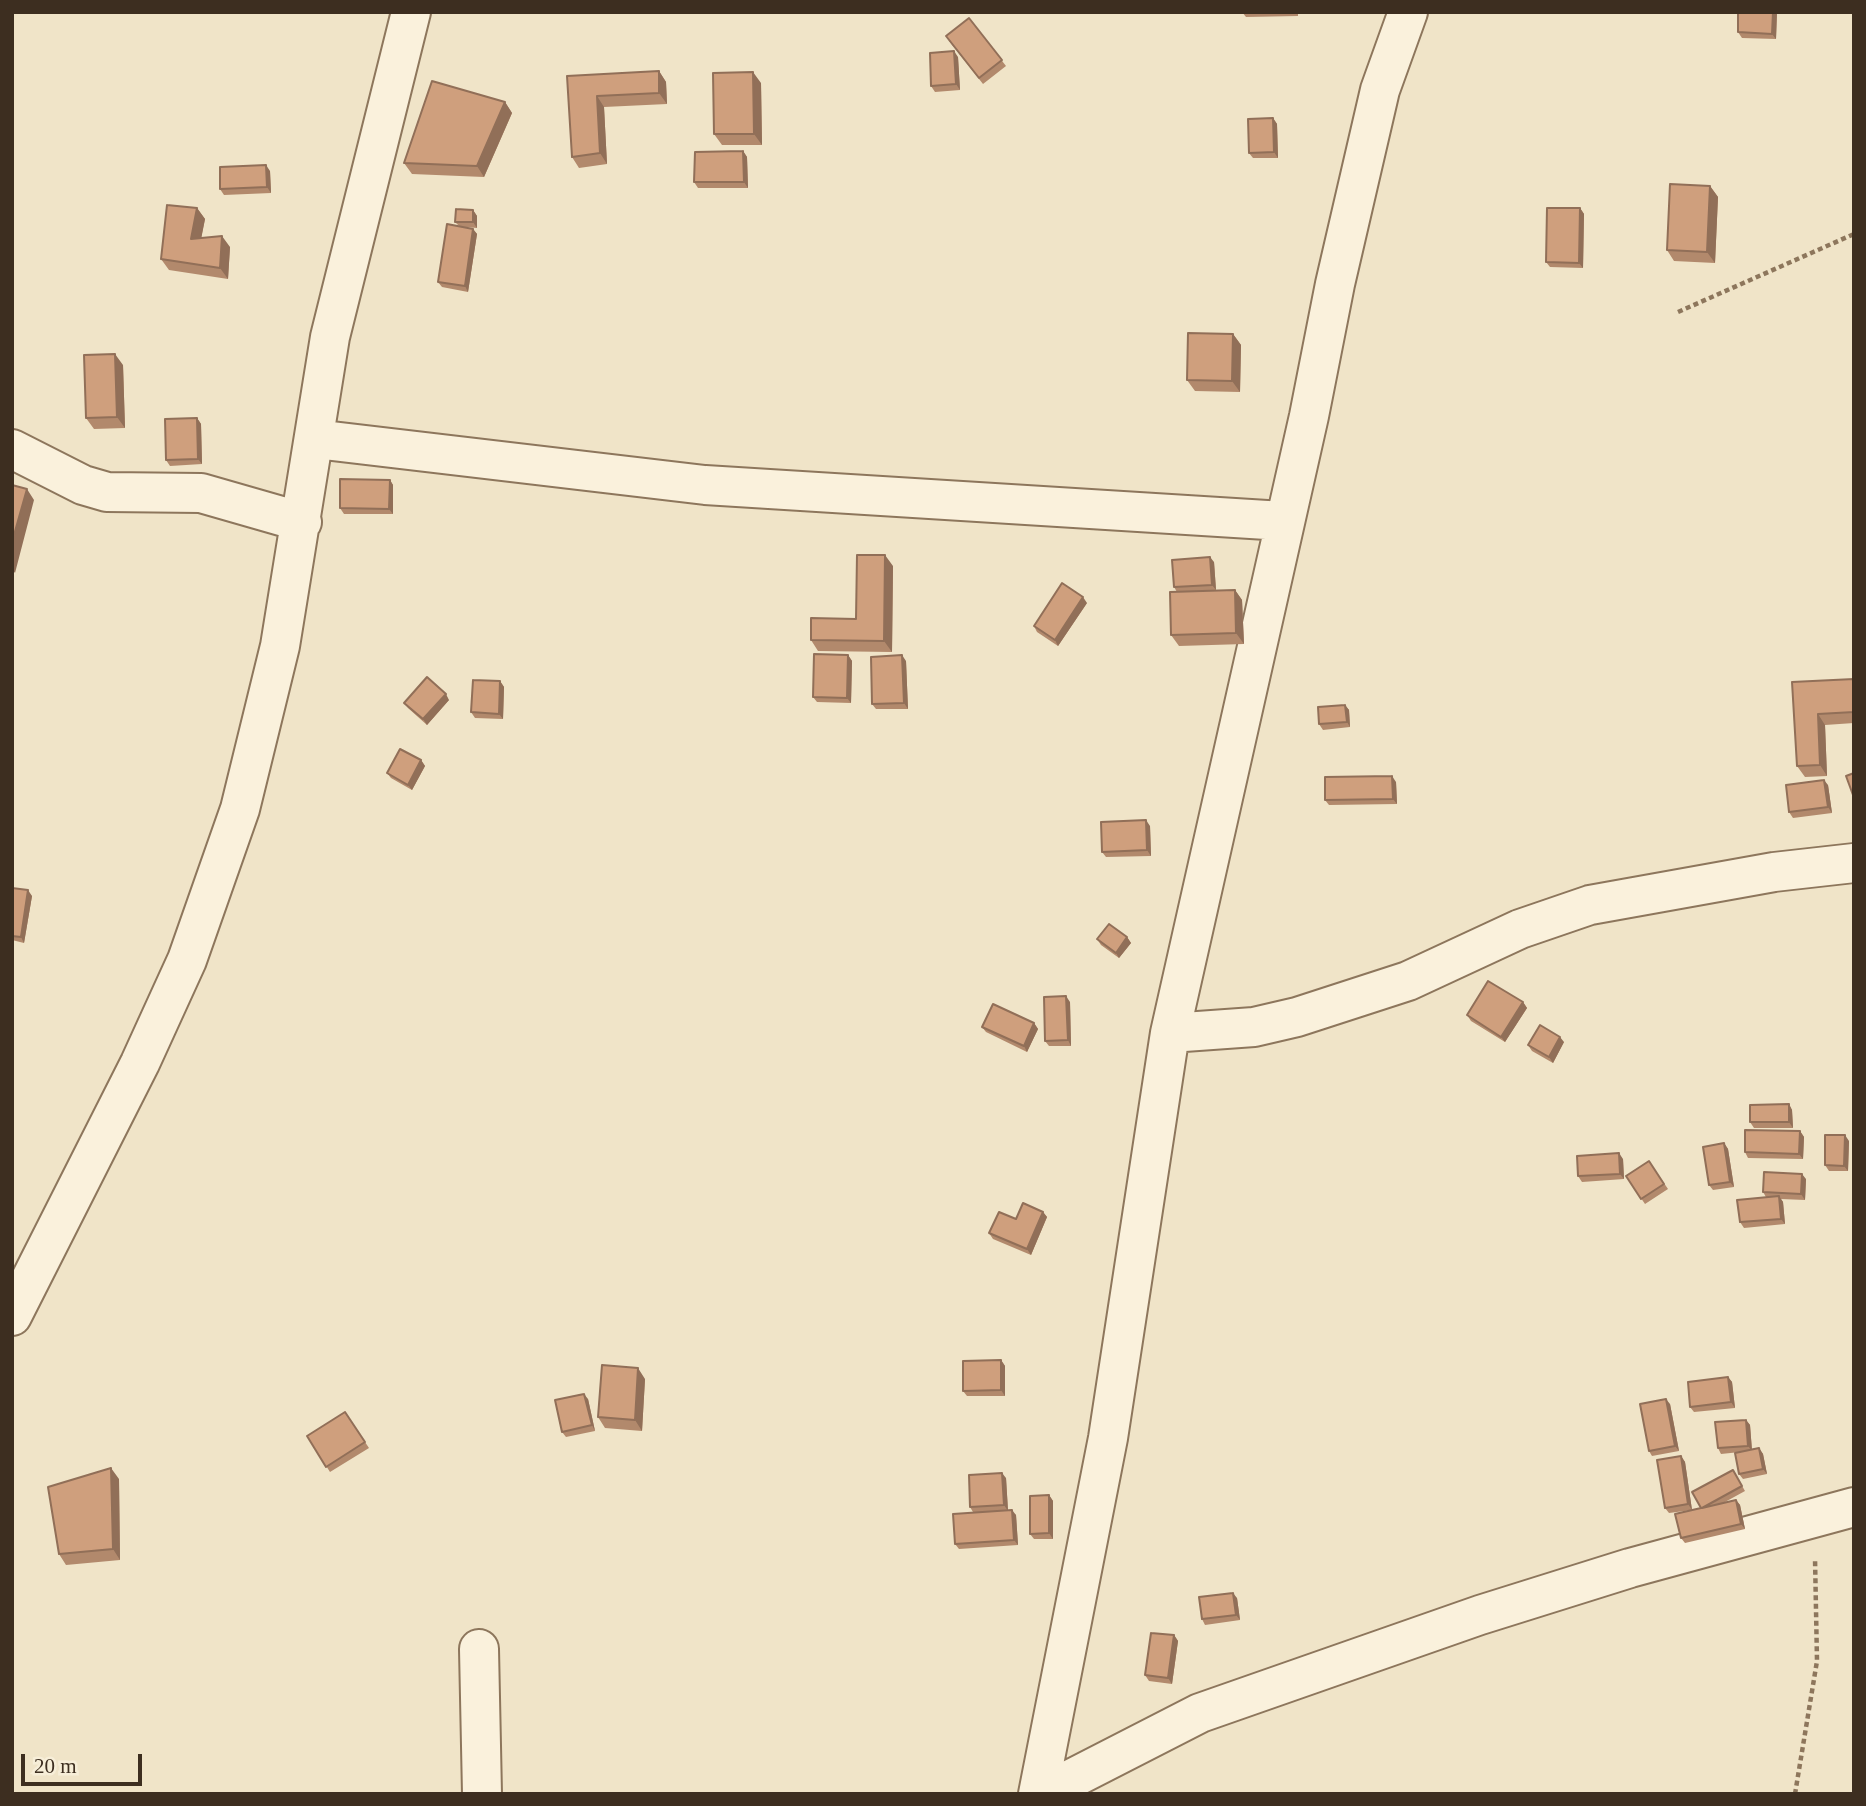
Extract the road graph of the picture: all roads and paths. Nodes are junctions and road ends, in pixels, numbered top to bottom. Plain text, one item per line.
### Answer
1 (411, 12) edge
2 (1408, 12) edge
3 (1854, 234) edge
4 (1678, 313) dead end
5 (315, 439) junction
6 (12, 449) edge
7 (1283, 521) junction
8 (302, 522) junction
9 (1854, 863) edge
10 (1170, 1033) junction
11 (12, 1316) edge
12 (1842, 1509) edge
13 (479, 1649) dead end
14 (482, 1794) edge
15 (1040, 1794) edge
16 (1795, 1794) edge

1 - 5 street
2 - 7 street
3 - 4 path
5 - 7 street
5 - 8 street
6 - 8 street
7 - 10 street
8 - 11 street
9 - 10 street
10 - 15 street
12 - 15 street
12 - 16 path
13 - 14 street

